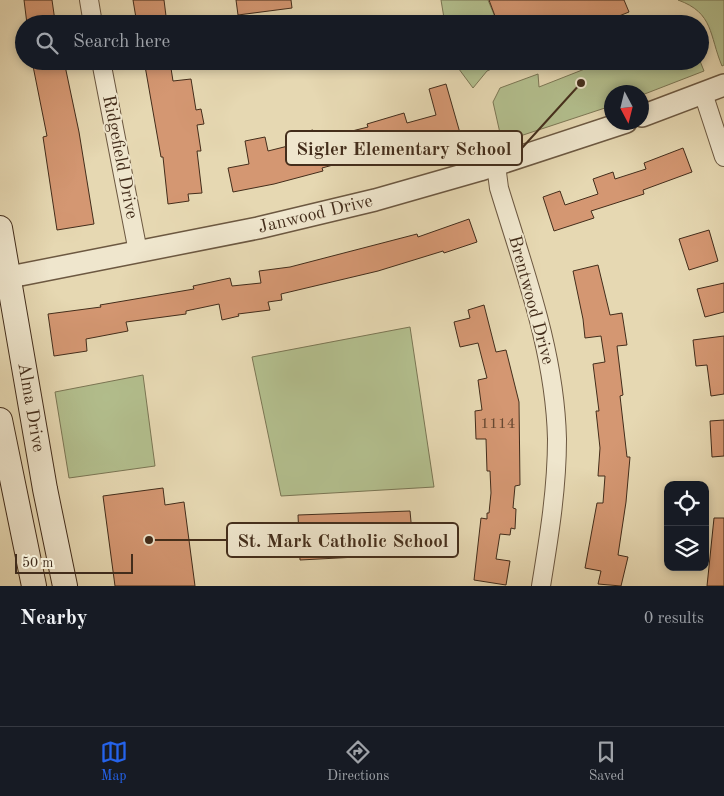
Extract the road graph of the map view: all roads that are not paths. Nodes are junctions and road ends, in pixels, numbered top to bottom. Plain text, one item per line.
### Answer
1 (89, 0) edge
2 (92, 15) edge
3 (103, 70) edge
4 (724, 85) edge
5 (703, 93) junction
6 (649, 113) edge
7 (604, 129) edge
8 (724, 157) edge
9 (496, 165) junction
10 (0, 228) edge
11 (138, 252) junction
12 (5, 278) edge
13 (0, 420) edge
14 (34, 586) edge
15 (65, 586) edge
16 (541, 586) edge

1 - 2 street
3 - 11 street, Ridgefield Drive
4 - 5 street
5 - 6 street
5 - 8 street
7 - 9 street, Janwood Drive
9 - 11 street, Janwood Drive
9 - 16 street, Brentwood Drive
10 - 12 main road, Alma Drive
11 - 12 street, Janwood Drive
12 - 15 main road, Alma Drive
13 - 14 main road, Alma Drive

